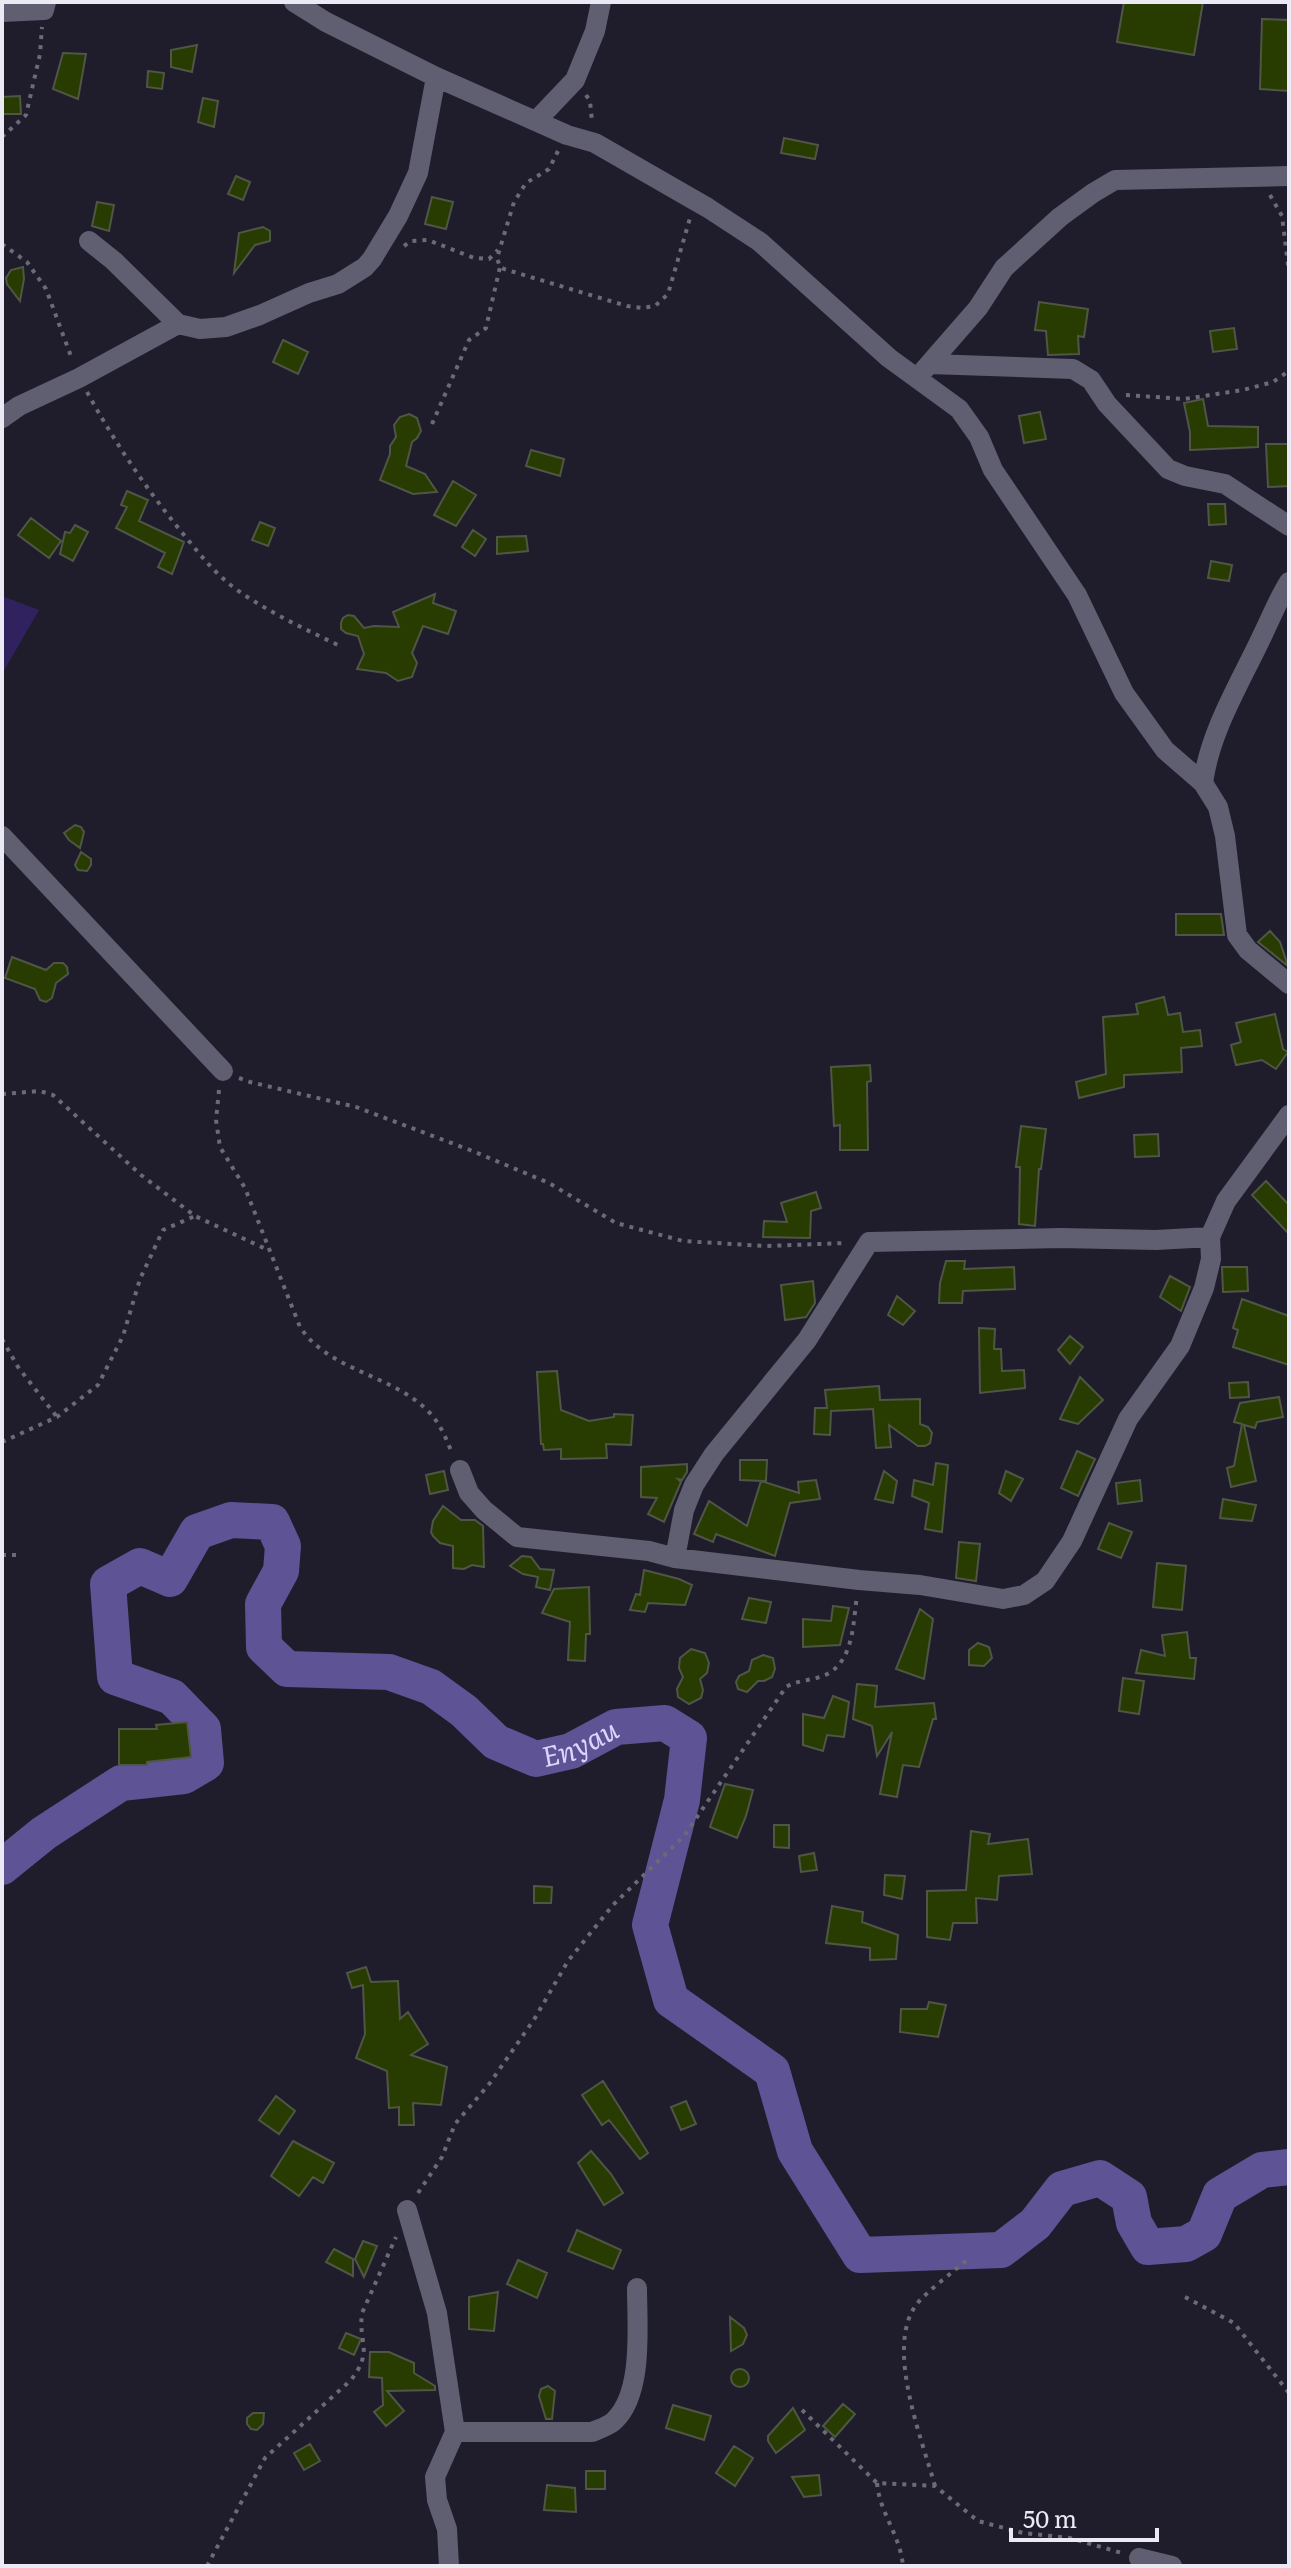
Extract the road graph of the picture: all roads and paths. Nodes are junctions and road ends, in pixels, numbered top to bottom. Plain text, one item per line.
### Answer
1 (294, 2) edge
2 (601, 2) edge
3 (45, 6) edge
4 (2, 12) edge
5 (436, 77) junction
6 (575, 80) junction
7 (536, 121) junction
8 (567, 135) junction
9 (2, 137) edge
10 (595, 143) junction
11 (1289, 176) edge
12 (1259, 178) junction
13 (695, 201) junction
14 (89, 241) dead end
15 (2, 244) edge
16 (500, 248) junction
17 (398, 250) dead end
18 (500, 267) junction
19 (1289, 273) edge
20 (178, 324) junction
21 (923, 371) junction
22 (1289, 371) edge
23 (79, 378) junction
24 (1100, 391) junction
25 (2, 418) edge
26 (432, 424) dead end
27 (1289, 526) edge
28 (1289, 582) edge
29 (342, 647) dead end
30 (1203, 783) junction
31 (2, 836) edge
32 (1289, 984) edge
33 (223, 1071) junction
34 (2, 1094) edge
35 (1289, 1115) edge
36 (195, 1216) junction
37 (1210, 1237) junction
38 (869, 1242) junction
39 (270, 1251) junction
40 (2, 1339) edge
41 (57, 1417) junction
42 (2, 1442) edge
43 (460, 1470) joint
44 (2, 1555) edge
45 (16, 1555) dead end
46 (675, 1558) junction
47 (859, 1580) junction
48 (407, 2210) junction
49 (967, 2260) dead end
50 (637, 2288) dead end
51 (1185, 2297) dead end
52 (1289, 2393) edge
53 (802, 2410) dead end
54 (455, 2432) junction
55 (877, 2483) junction
56 (935, 2486) junction
57 (1139, 2558) joint
58 (207, 2566) edge
59 (449, 2566) edge
60 (903, 2566) edge
61 (1172, 2566) edge

1 - 5 street
2 - 6 street
3 - 4 street
3 - 9 path
5 - 7 street
5 - 20 street
6 - 7 street
6 - 10 path
7 - 8 street
8 - 10 street
8 - 16 path
10 - 13 street
11 - 12 street
12 - 19 path
12 - 21 street
13 - 18 path
13 - 21 street
14 - 20 street
15 - 23 path
16 - 17 path
16 - 18 path
18 - 26 path
20 - 23 street
21 - 24 street
21 - 30 street
22 - 24 path
23 - 25 street
23 - 29 path
24 - 27 street
28 - 30 street
30 - 32 street
31 - 33 street
33 - 38 path
33 - 39 path
34 - 36 path
35 - 37 street
36 - 39 path
36 - 41 path
37 - 38 street
37 - 47 street
38 - 46 street
39 - 43 path
40 - 41 path
41 - 42 path
43 - 46 street
44 - 45 path
46 - 47 street
47 - 48 path
48 - 54 street
48 - 58 path
49 - 56 path
50 - 54 street
51 - 52 path
53 - 55 path
54 - 59 street
55 - 56 path
55 - 60 path
56 - 57 path
57 - 61 street

